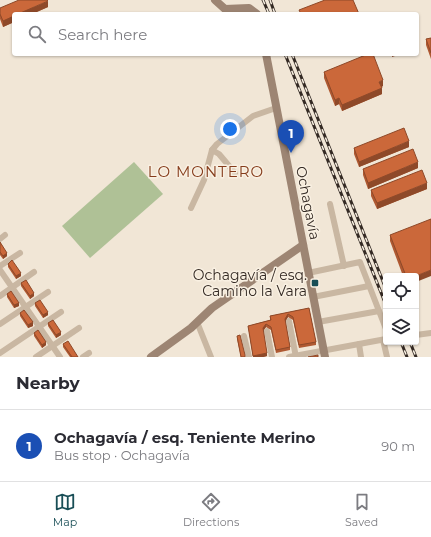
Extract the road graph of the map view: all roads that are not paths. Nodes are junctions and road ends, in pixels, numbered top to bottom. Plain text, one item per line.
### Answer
1 (215, 0) edge
2 (254, 12) edge
3 (266, 56) edge
4 (276, 108) junction
5 (212, 150) junction
6 (235, 173) dead end
7 (330, 204) dead end
8 (191, 208) dead end
9 (303, 246) junction
10 (20, 253) dead end
11 (0, 266) edge
12 (344, 266) junction
13 (0, 270) edge
14 (34, 272) dead end
15 (308, 273) junction
16 (369, 286) junction
17 (12, 288) junction
18 (48, 292) dead end
19 (0, 296) edge
20 (313, 297) junction
21 (25, 307) junction
22 (379, 311) junction
23 (61, 312) dead end
24 (289, 321) dead end
25 (383, 321) edge
26 (197, 322) junction
27 (318, 322) junction
28 (0, 324) edge
29 (39, 326) junction
30 (79, 328) dead end
31 (267, 331) dead end
32 (431, 333) edge
33 (419, 335) edge
34 (244, 336) dead end
35 (383, 339) edge
36 (359, 344) junction
37 (385, 345) edge
38 (52, 346) junction
39 (0, 353) edge
40 (89, 353) dead end
41 (324, 354) edge
42 (296, 356) edge
43 (36, 357) edge
44 (60, 357) edge
45 (83, 357) edge
46 (151, 357) edge
47 (210, 357) edge
48 (248, 357) edge
49 (272, 357) edge
50 (289, 357) edge
51 (361, 357) edge
52 (387, 357) edge

1 - 2 main road
3 - 4 main road, Ochagavía
4 - 5 street
4 - 9 main road, Ochagavía
5 - 6 street
5 - 8 street
7 - 12 street
9 - 15 main road, Ochagavía
9 - 26 main road
10 - 11 street
12 - 15 street
12 - 16 street
13 - 17 street
14 - 17 street
15 - 20 main road, Ochagavía
16 - 20 street
16 - 22 street
17 - 19 street
17 - 21 street
18 - 21 street
20 - 27 main road, Ochagavía
21 - 28 street
21 - 29 street
22 - 25 street
22 - 27 street
23 - 29 street
24 - 42 street
26 - 46 main road
26 - 47 street
27 - 41 main road, Ochagavía
29 - 38 street
29 - 39 street
30 - 38 street
31 - 49 street
32 - 33 street
34 - 48 street
35 - 36 street
36 - 41 street
36 - 51 street
37 - 52 street
38 - 43 street
38 - 44 street
40 - 45 street
41 - 42 street
42 - 50 street

